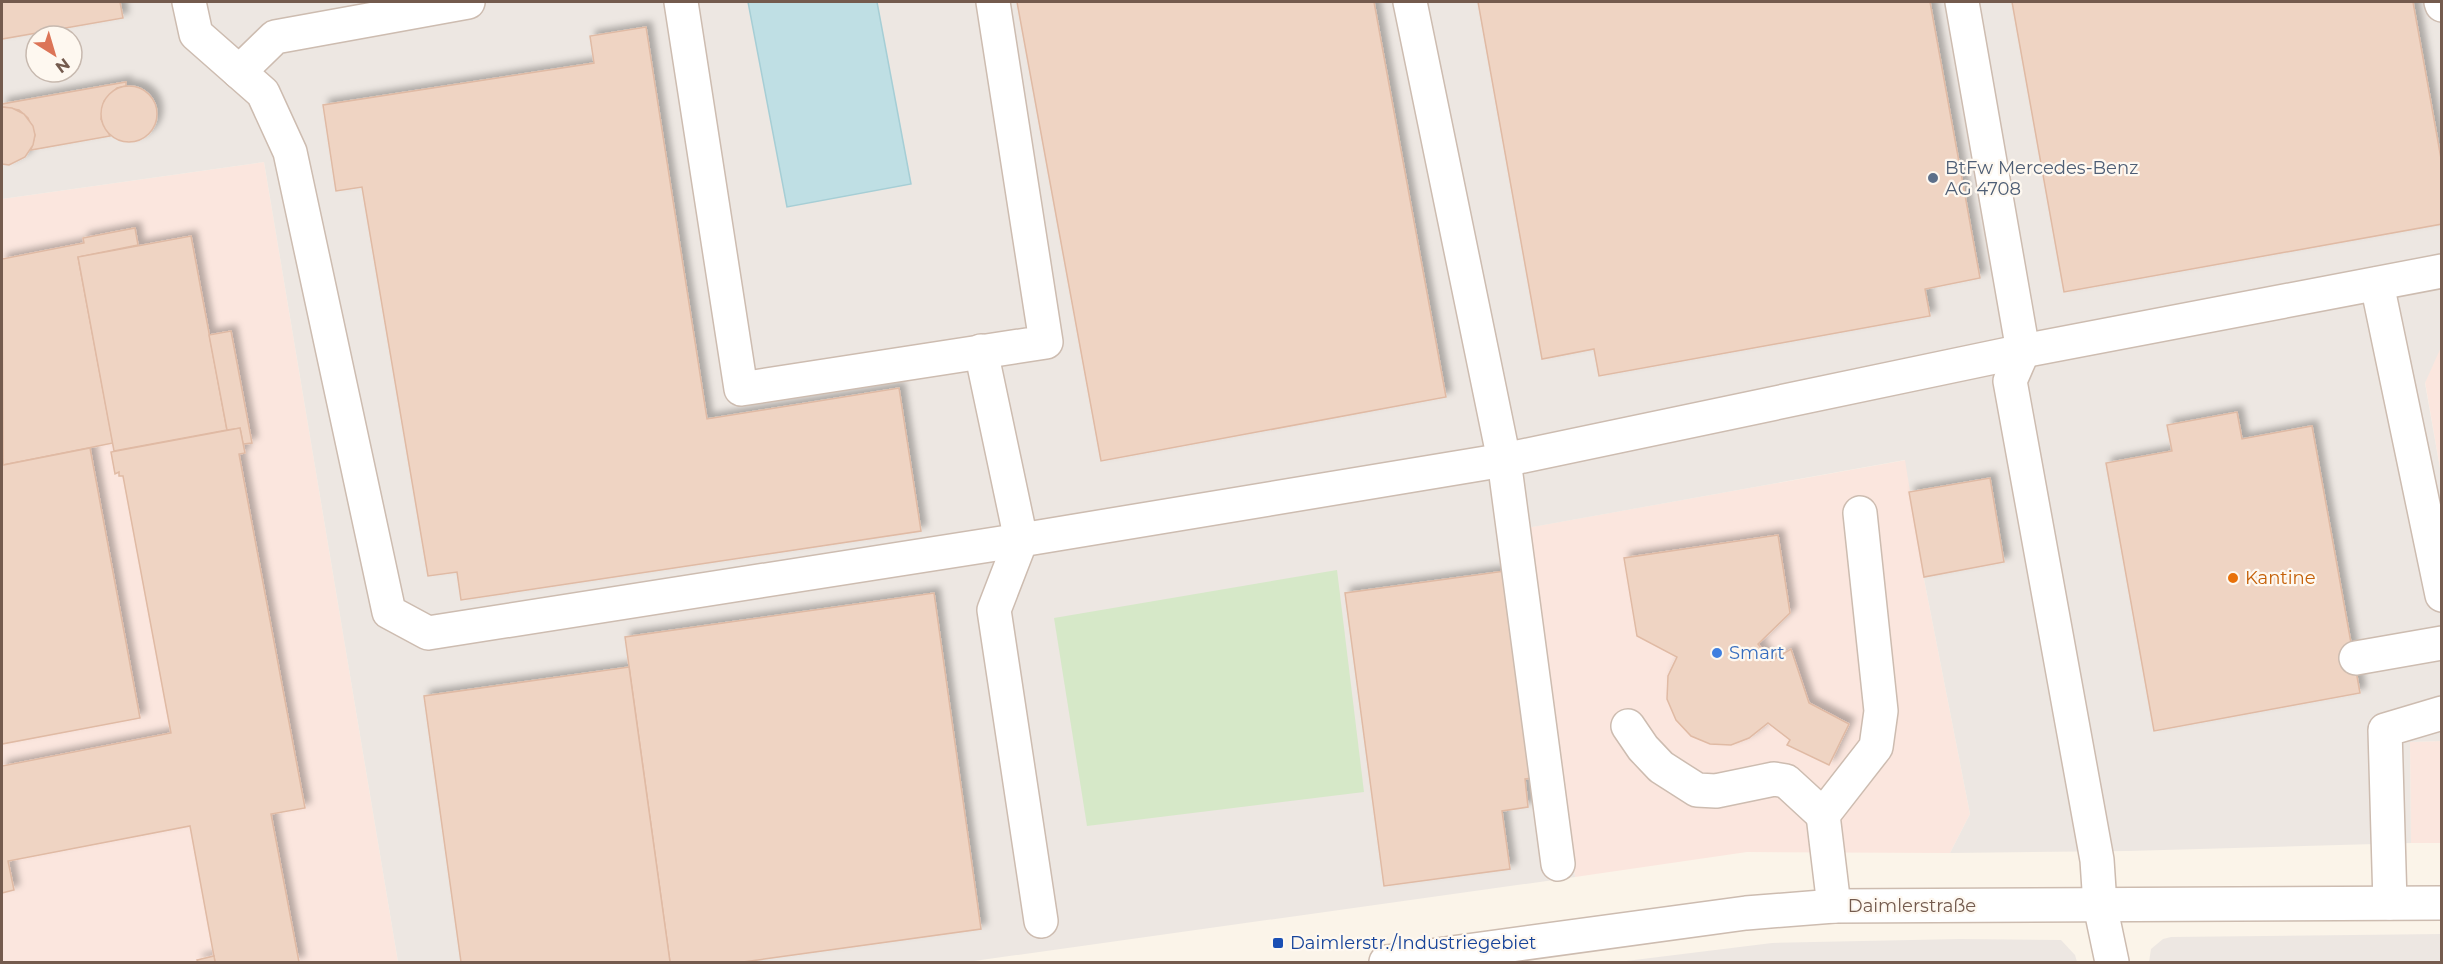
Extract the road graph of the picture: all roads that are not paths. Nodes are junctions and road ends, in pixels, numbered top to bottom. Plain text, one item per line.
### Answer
1 (189, 2) edge
2 (468, 2) edge
3 (681, 2) edge
4 (993, 2) edge
5 (1410, 2) edge
6 (1962, 2) edge
7 (239, 72) junction
8 (2442, 271) edge
9 (2377, 284) junction
10 (981, 351) junction
11 (2024, 351) junction
12 (1504, 460) junction
13 (1860, 513) dead end
14 (1021, 540) junction
15 (2442, 595) edge
16 (2442, 643) edge
17 (2356, 658) dead end
18 (2442, 713) edge
19 (1628, 726) dead end
20 (1823, 815) junction
21 (1558, 864) dead end
22 (2390, 903) junction
23 (2442, 903) edge
24 (2100, 905) junction
25 (1834, 906) junction
26 (1041, 921) dead end
27 (1543, 951) edge
28 (1386, 963) edge
29 (2112, 963) edge

1 - 7 street
2 - 7 street
3 - 10 street
4 - 10 street
5 - 12 street
6 - 11 street
7 - 14 street
8 - 9 street
9 - 11 street
9 - 15 street
10 - 14 street
11 - 12 street
11 - 24 street
12 - 14 street
12 - 21 street
13 - 20 street
14 - 26 street
16 - 17 street
18 - 22 street
19 - 20 street
20 - 25 street
22 - 23 street, Daimlerstraße
22 - 24 street, Daimlerstraße
24 - 25 street, Daimlerstraße
24 - 29 street
25 - 27 street, Daimlerstraße
27 - 28 street, Daimlerstraße

